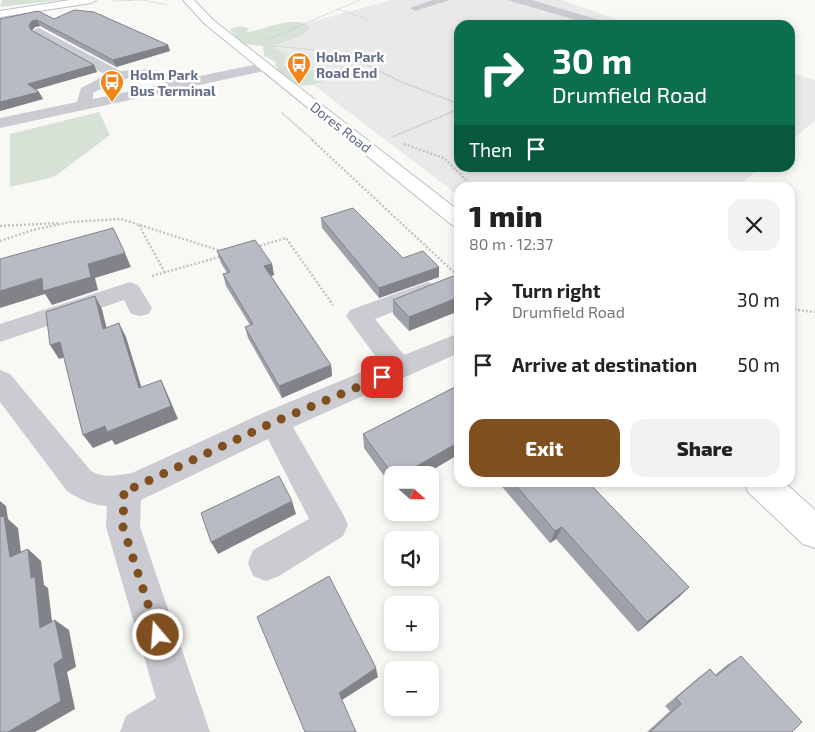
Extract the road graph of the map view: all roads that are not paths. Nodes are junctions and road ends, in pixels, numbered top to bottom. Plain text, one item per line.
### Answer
1 (90, 0) edge
2 (188, 0) edge
3 (444, 0) edge
4 (512, 0) edge
5 (415, 8) dead end
6 (0, 14) edge
7 (589, 20) edge
8 (65, 31) edge
9 (264, 67) junction
10 (119, 76) junction
11 (180, 84) junction
12 (85, 104) junction
13 (0, 123) edge
14 (454, 217) edge
15 (452, 280) edge
16 (135, 299) road end
17 (0, 333) edge
18 (454, 344) edge
19 (400, 369) junction
20 (0, 381) edge
21 (274, 422) junction
22 (766, 487) edge
23 (124, 489) junction
24 (815, 532) edge
25 (266, 563) dead end
26 (184, 720) edge
27 (142, 732) edge

1 - 6 main road
2 - 9 main road, Dores Road
3 - 5 street
4 - 7 street
8 - 10 street
9 - 11 street
9 - 14 main road, Dores Road
10 - 11 street
10 - 12 street
11 - 12 street
12 - 13 street
15 - 19 street
16 - 17 street
18 - 19 street
19 - 21 street
20 - 23 street
21 - 23 street
21 - 25 street
22 - 24 main road
23 - 26 street
26 - 27 street

